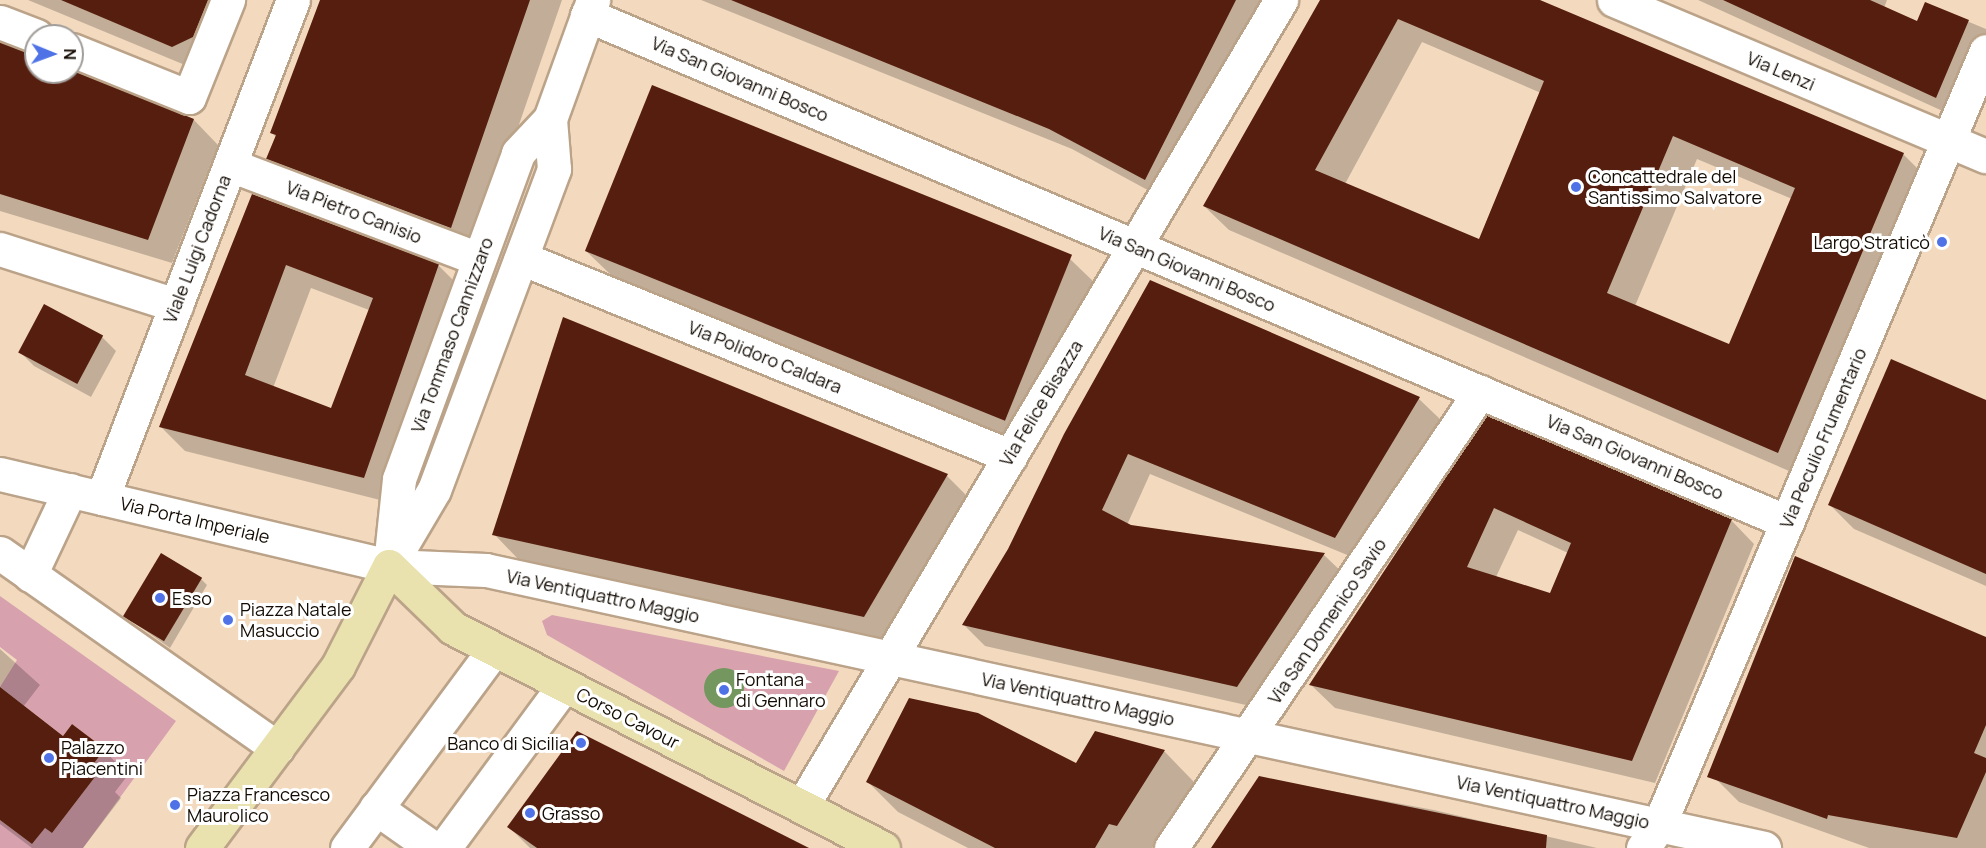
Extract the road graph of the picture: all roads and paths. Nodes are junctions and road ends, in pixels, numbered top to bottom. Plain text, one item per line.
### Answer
1 (228, 0) edge
2 (293, 0) edge
3 (1281, 0) edge
4 (1614, 0) edge
5 (590, 8) edge
6 (0, 21) edge
7 (24, 31) edge
8 (1986, 51) edge
9 (84, 55) edge
10 (550, 119) junction
11 (1948, 142) junction
12 (1986, 156) edge
13 (230, 165) junction
14 (1134, 246) junction
15 (0, 249) edge
16 (521, 258) junction
17 (479, 259) junction
18 (176, 305) junction
19 (1480, 392) junction
20 (1010, 456) junction
21 (0, 474) edge
22 (69, 490) junction
23 (102, 498) junction
24 (1787, 522) junction
25 (0, 553) edge
26 (389, 566) junction
27 (30, 574) junction
28 (494, 649) junction
29 (889, 659) junction
30 (564, 685) junction
31 (1251, 736) junction
32 (277, 748) junction
33 (802, 806) junction
34 (376, 808) junction
35 (1651, 837) edge
36 (202, 848) edge
37 (347, 848) edge
38 (433, 848) edge
39 (444, 848) edge
40 (883, 848) edge
41 (1171, 848) edge
42 (1764, 848) edge

1 - 9 street
2 - 13 street, Viale Luigi Cadorna
3 - 14 street, Via Felice Bisazza
4 - 11 street, Via Lenzi
5 - 10 street, Via Tommaso Cannizzaro
5 - 14 street, Via San Giovanni Bosco
6 - 7 street
8 - 11 street, Via Peculio Frumentario
10 - 16 street, Via Tommaso Cannizzaro
10 - 17 street, Via Tommaso Cannizzaro
11 - 12 street, Via Lenzi
11 - 24 street, Via Peculio Frumentario
13 - 17 street, Via Pietro Canisio
13 - 18 street, Viale Luigi Cadorna
14 - 19 street, Via San Giovanni Bosco
14 - 20 street, Via Felice Bisazza
15 - 18 street
16 - 20 street, Via Polidoro Caldara
16 - 26 street, Via Tommaso Cannizzaro
17 - 26 street, Via Tommaso Cannizzaro
18 - 23 street, Viale Luigi Cadorna
19 - 24 street, Via San Giovanni Bosco
19 - 31 street, Via San Domenico Savio
20 - 29 street, Via Felice Bisazza
21 - 22 street, Via Porta Imperiale
22 - 23 street, Via Porta Imperiale
22 - 27 street
23 - 26 street, Via Porta Imperiale
24 - 35 street, Via Peculio Frumentario
25 - 27 street
26 - 28 main road, Corso Cavour
26 - 29 street, Via Ventiquattro Maggio
26 - 32 main road, Via Tommaso Cannizzaro
27 - 32 street
28 - 30 main road, Corso Cavour
28 - 34 street
29 - 31 street, Via Ventiquattro Maggio
29 - 33 street, Via Felice Bisazza
30 - 33 main road, Corso Cavour
30 - 39 street
31 - 35 street, Via Ventiquattro Maggio
31 - 41 street, Via San Domenico Savio
32 - 36 main road, Via Tommaso Cannizzaro
33 - 40 main road, Corso Cavour
34 - 37 street
34 - 38 street
35 - 42 street, Via Ventiquattro Maggio

